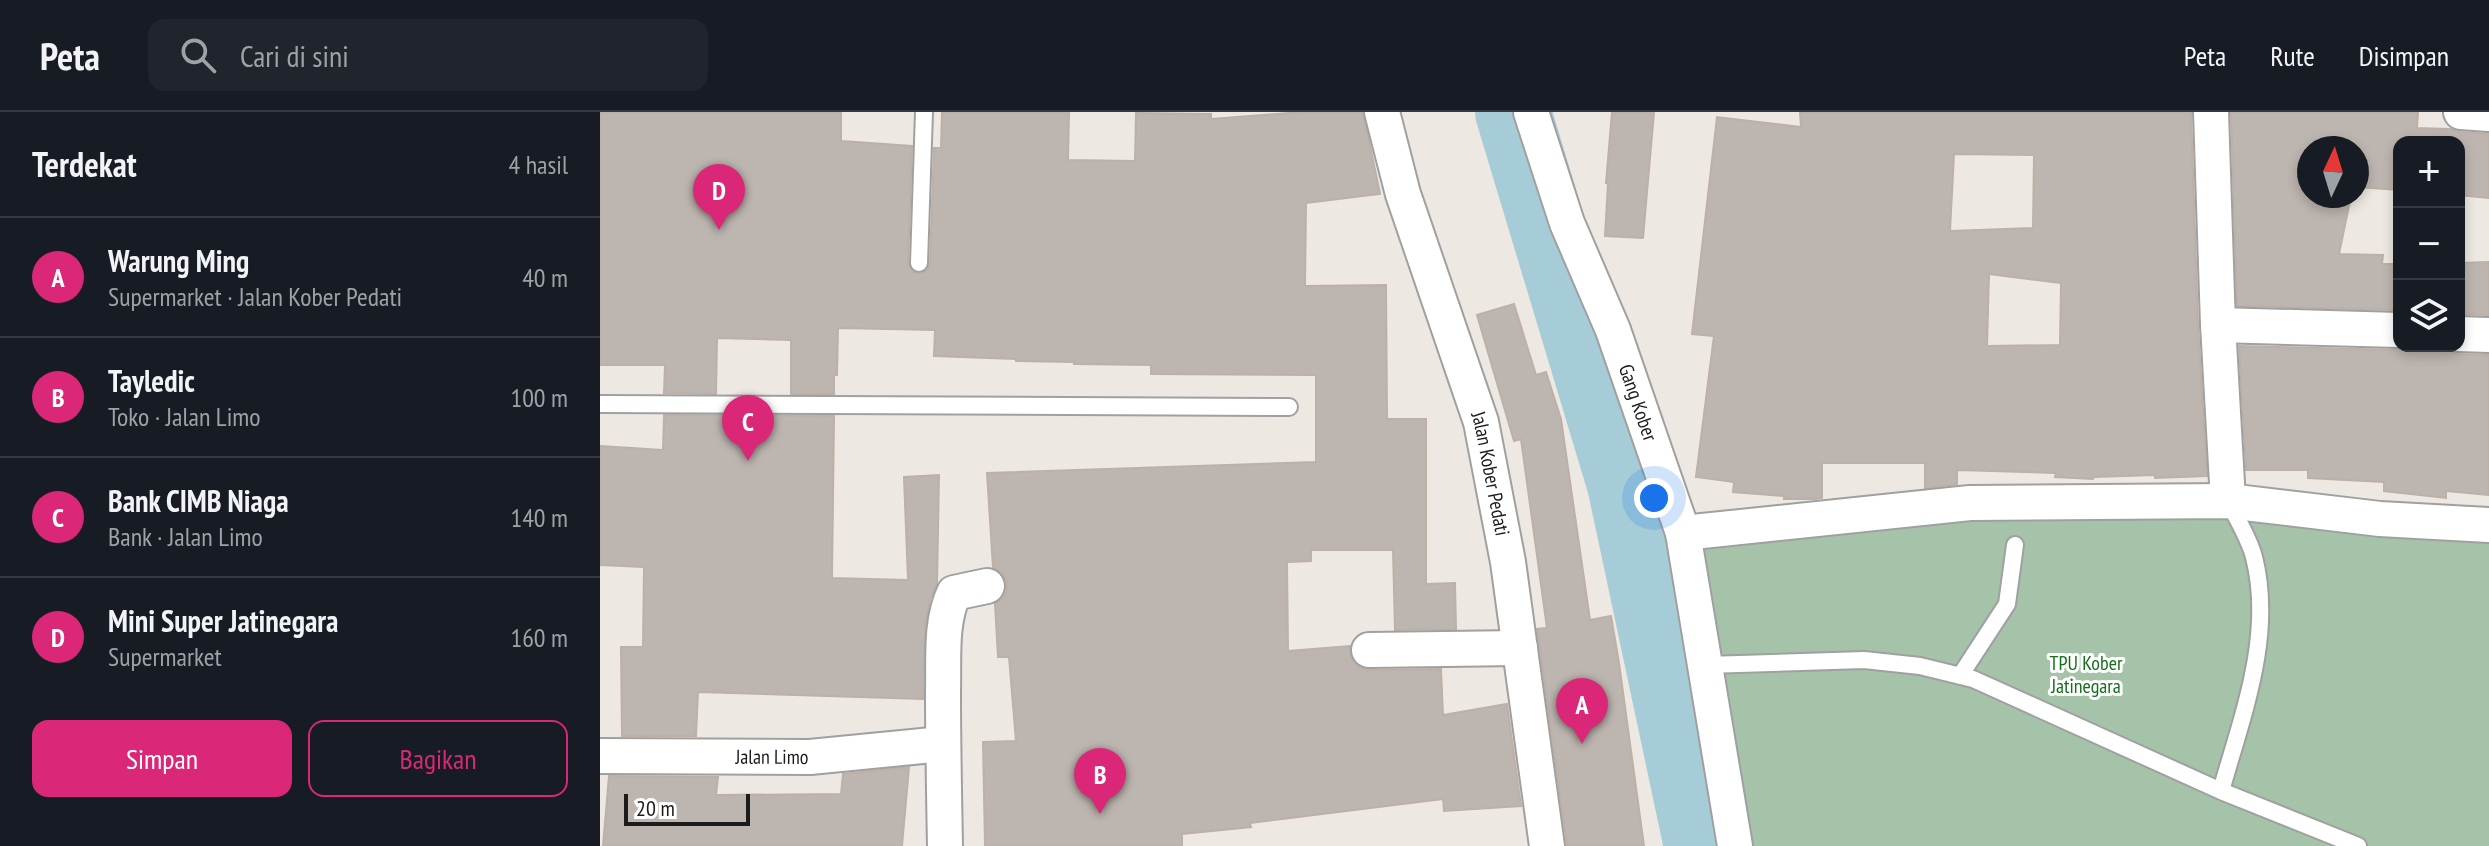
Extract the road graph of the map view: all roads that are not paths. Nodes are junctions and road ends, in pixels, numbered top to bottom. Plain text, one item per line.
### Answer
1 (924, 112) edge
2 (1382, 112) edge
3 (1531, 112) edge
4 (2211, 112) edge
5 (2461, 112) edge
6 (2489, 114) edge
7 (919, 263) dead end
8 (2218, 325) junction
9 (2393, 330) edge
10 (2465, 334) edge
11 (2489, 335) edge
12 (600, 404) edge
13 (1289, 407) dead end
14 (2228, 501) junction
15 (2489, 525) edge
16 (1683, 533) junction
17 (2015, 545) dead end
18 (987, 586) dead end
19 (1520, 648) junction
20 (1369, 650) dead end
21 (1706, 665) junction
22 (1960, 676) junction
23 (943, 744) junction
24 (600, 756) edge
25 (2221, 791) junction
26 (945, 846) edge
27 (1547, 846) edge
28 (1735, 846) edge
29 (2358, 846) edge

1 - 7 lane
2 - 19 street, Jalan Kober Pedati
3 - 16 street, Gang Kober
4 - 8 street
5 - 6 street
8 - 9 street
8 - 14 street
10 - 11 street
12 - 13 lane
14 - 15 street
14 - 16 street
14 - 25 lane
16 - 21 street, Gang Kober
17 - 22 lane
18 - 23 street
19 - 20 street
19 - 27 street, Jalan Kober Pedati
21 - 22 lane
21 - 28 street, Gang Kober
22 - 25 lane
23 - 24 street, Jalan Limo
23 - 26 street
25 - 29 lane

